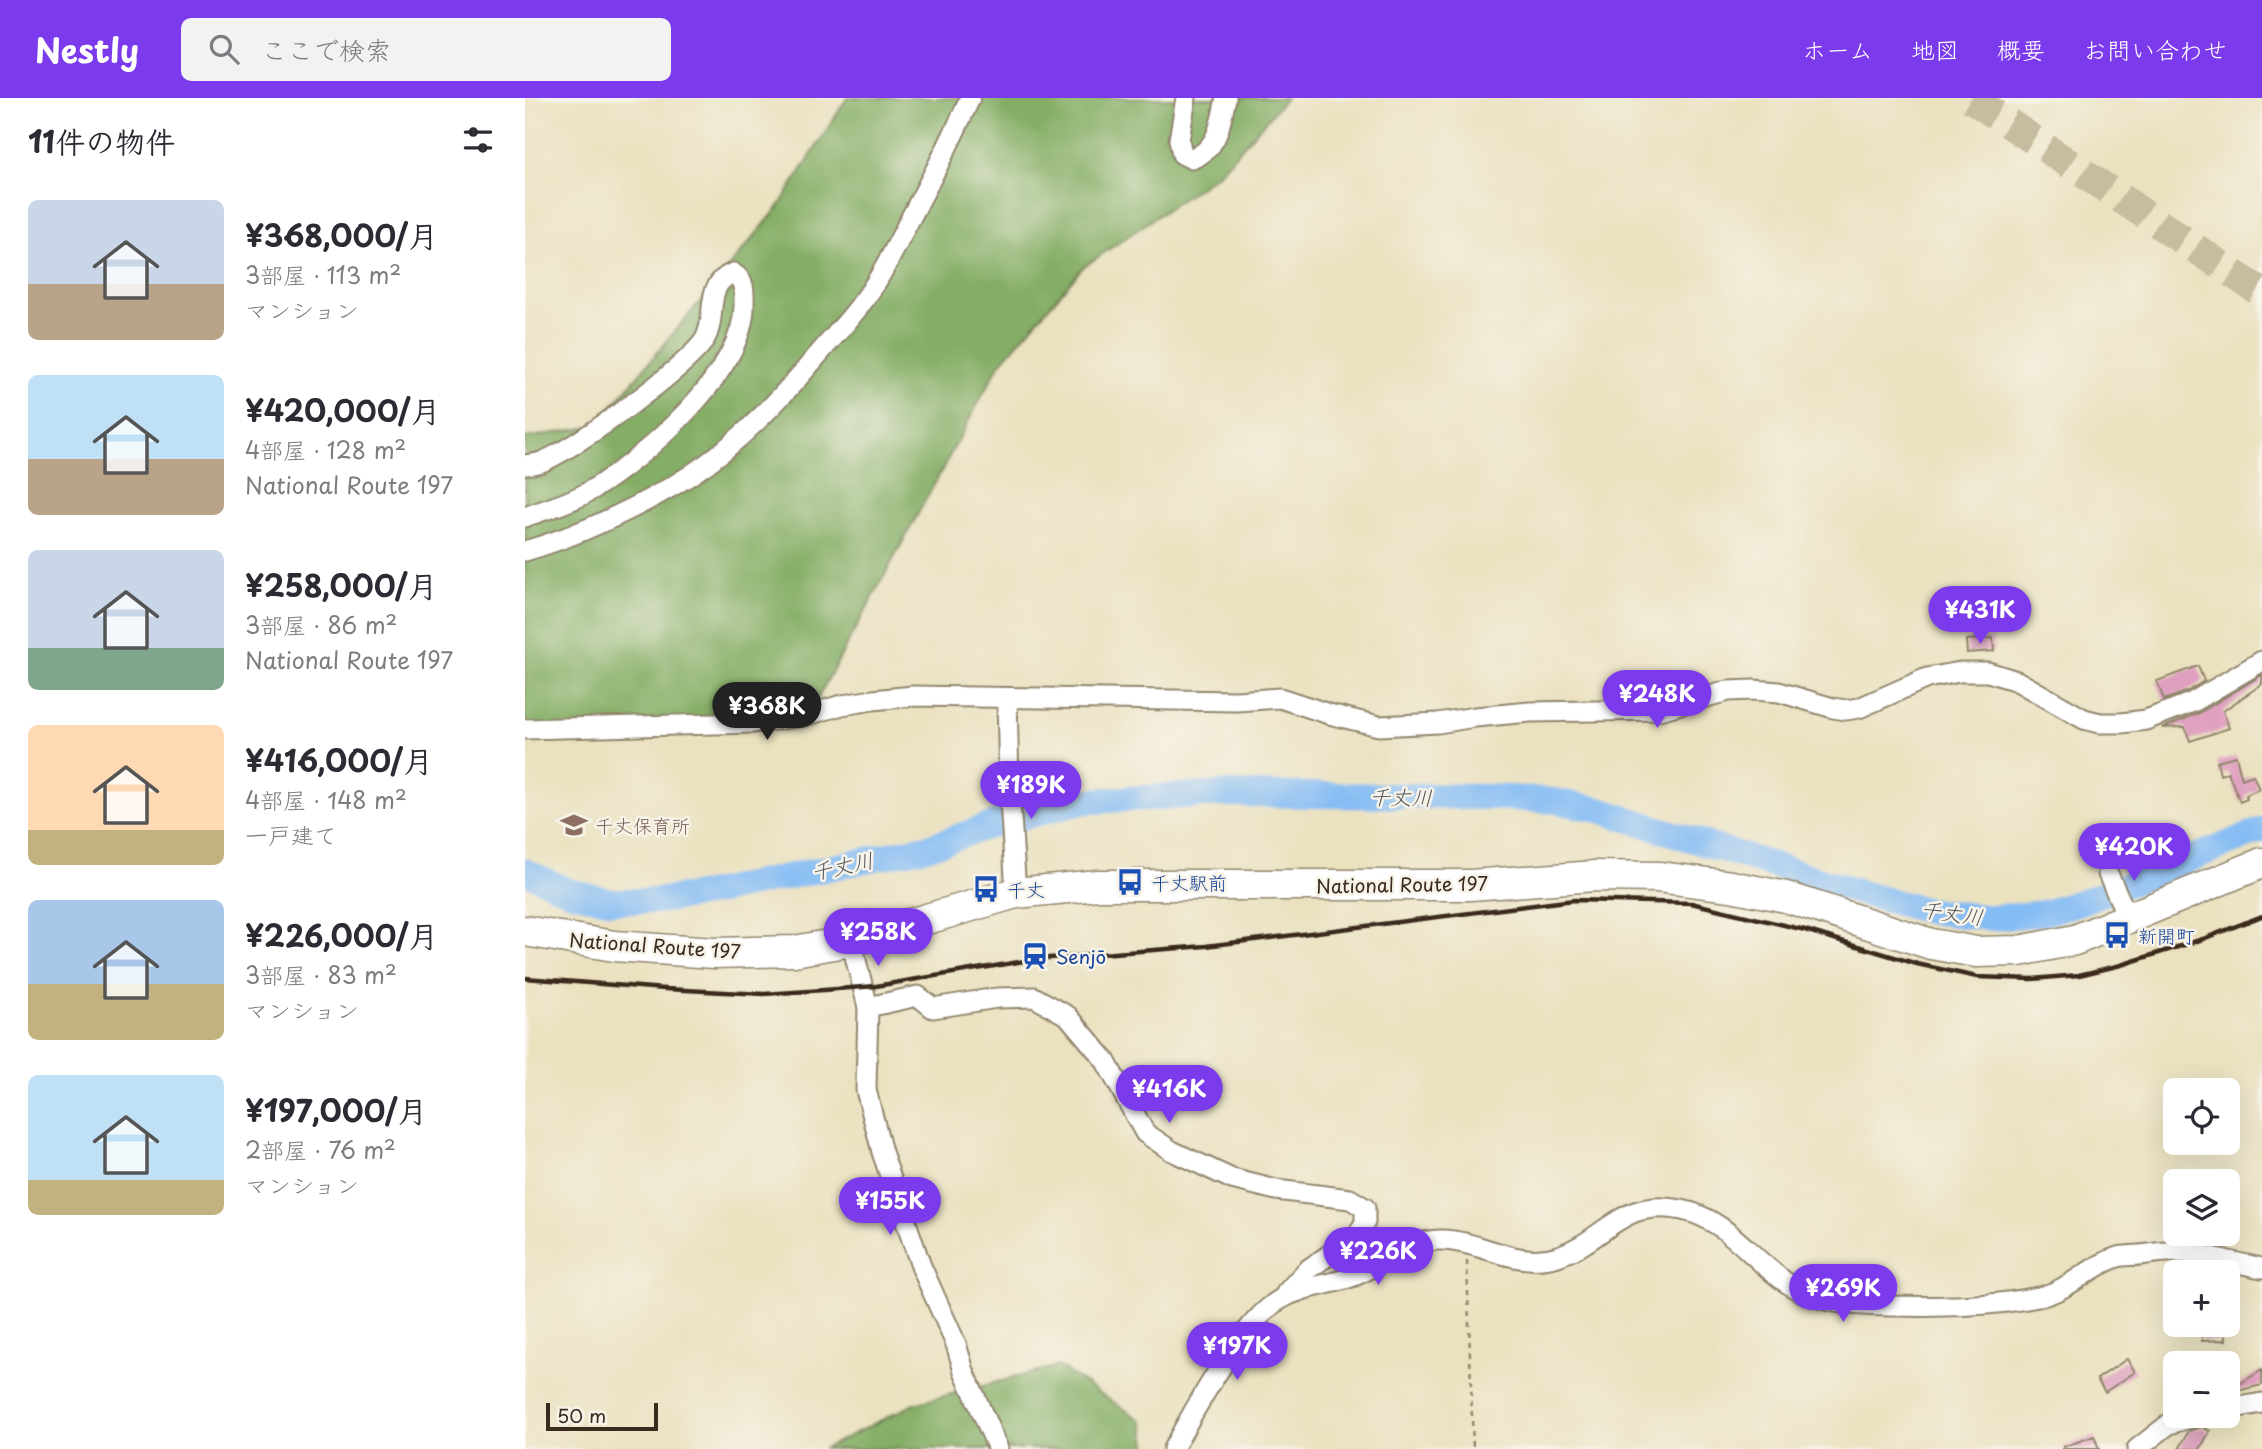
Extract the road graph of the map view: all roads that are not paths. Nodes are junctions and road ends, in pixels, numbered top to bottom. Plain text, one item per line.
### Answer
1 (970, 98) edge
2 (1186, 98) edge
3 (1226, 98) edge
4 (525, 465) edge
5 (525, 517) edge
6 (525, 551) edge
7 (2262, 661) edge
8 (1007, 698) junction
9 (525, 729) edge
10 (2262, 863) edge
11 (2108, 874) dead end
12 (1016, 893) junction
13 (2126, 914) junction
14 (525, 931) edge
15 (851, 941) junction
16 (869, 1007) junction
17 (2262, 1268) edge
18 (1283, 1297) junction
19 (2262, 1403) edge
20 (2240, 1407) edge
21 (2164, 1428) edge
22 (998, 1449) edge
23 (1173, 1449) edge
24 (2137, 1449) edge

1 - 6 street
2 - 3 street
4 - 5 street
7 - 8 street
8 - 9 street
8 - 12 street
10 - 13 highway, National Route 197
11 - 13 street
12 - 13 highway, National Route 197
12 - 15 highway, National Route 197
14 - 15 highway, National Route 197
15 - 16 street
16 - 18 street
16 - 22 street
17 - 18 street
18 - 23 street
19 - 20 street
21 - 24 street

